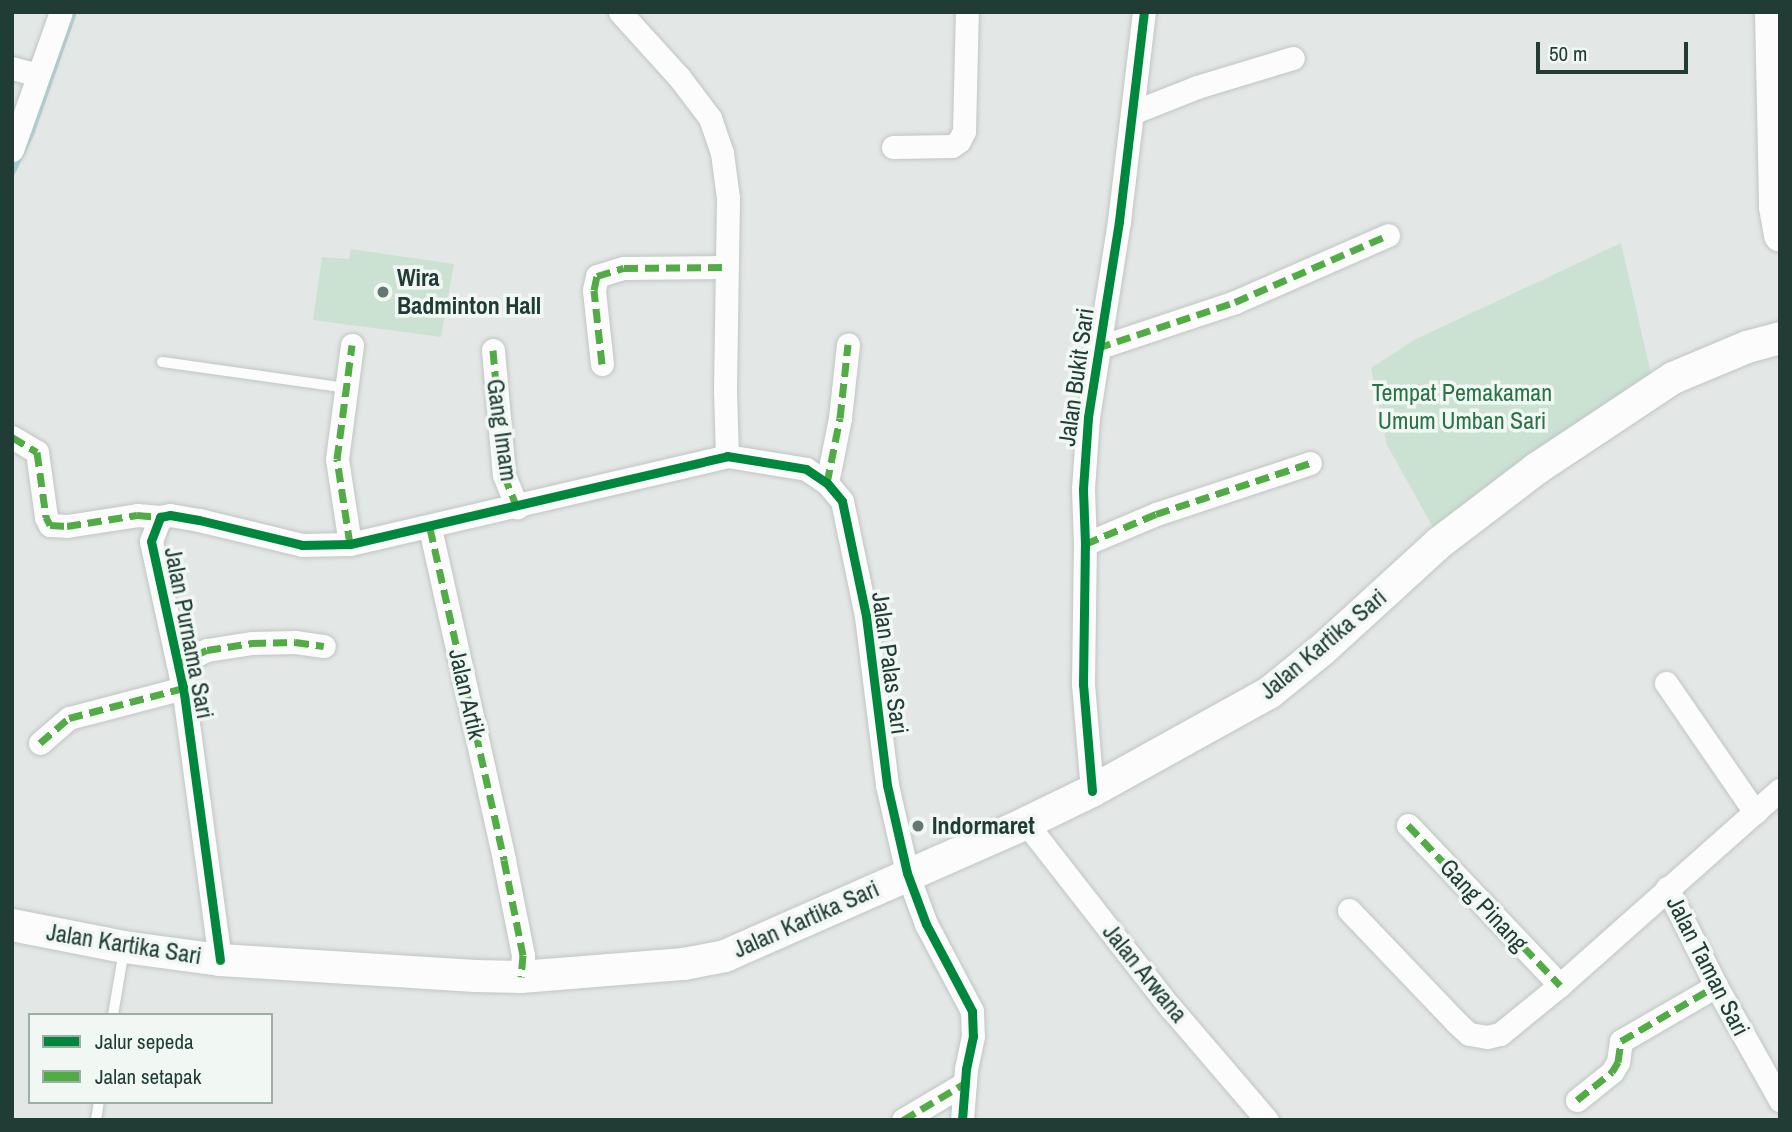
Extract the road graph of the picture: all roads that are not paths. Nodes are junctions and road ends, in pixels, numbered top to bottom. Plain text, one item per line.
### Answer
1 (61, 12) edge
2 (620, 12) edge
3 (967, 12) edge
4 (1144, 12) edge
5 (1771, 12) edge
6 (1293, 58) dead end
7 (12, 68) edge
8 (38, 75) junction
9 (1134, 112) junction
10 (893, 148) dead end
11 (12, 150) edge
12 (1388, 235) dead end
13 (1780, 236) edge
14 (725, 267) junction
15 (1780, 338) edge
16 (848, 344) dead end
17 (352, 345) dead end
18 (1097, 348) junction
19 (492, 350) dead end
20 (162, 362) dead end
21 (602, 364) dead end
22 (346, 388) junction
23 (12, 437) edge
24 (727, 456) junction
25 (1310, 463) dead end
26 (827, 483) junction
27 (517, 508) junction
28 (160, 517) junction
29 (430, 528) junction
30 (350, 544) junction
31 (1085, 544) junction
32 (324, 646) dead end
33 (178, 664) junction
34 (1666, 683) dead end
35 (183, 688) junction
36 (40, 743) dead end
37 (1780, 790) edge
38 (1092, 791) junction
39 (1755, 812) junction
40 (1026, 823) junction
41 (1408, 825) dead end
42 (907, 873) junction
43 (1667, 888) junction
44 (1349, 911) dead end
45 (12, 925) edge
46 (124, 947) junction
47 (220, 960) junction
48 (521, 977) junction
49 (1560, 985) junction
50 (1716, 986) junction
51 (113, 1013) edge
52 (965, 1083) junction
53 (1577, 1100) dead end
54 (1780, 1100) edge
55 (903, 1120) edge
56 (962, 1120) edge
57 (1267, 1120) edge

1 - 8 street
2 - 14 street
3 - 10 street
4 - 9 street, Jalan Bukit Sari
5 - 13 main road
6 - 9 street
7 - 8 street
8 - 11 street
9 - 18 street, Jalan Bukit Sari
12 - 18 street
14 - 21 street
14 - 24 street
15 - 38 main road, Jalan Kartika Sari
16 - 26 street
17 - 22 street
18 - 31 street, Jalan Bukit Sari
19 - 27 street, Gang Imam
20 - 22 lane
22 - 30 street
23 - 28 street
24 - 26 street
24 - 27 street, Jalan Purnama Sari
25 - 31 street
26 - 42 street, Jalan Palas Sari
27 - 29 street, Jalan Purnama Sari
28 - 30 street, Jalan Purnama Sari
28 - 33 street, Jalan Purnama Sari
29 - 30 street, Jalan Purnama Sari
29 - 48 street, Jalan Artik
31 - 38 street, Jalan Bukit Sari
32 - 33 street
33 - 35 street, Jalan Purnama Sari
34 - 39 street
35 - 36 street
35 - 47 street, Jalan Purnama Sari
37 - 39 street, Jalan Taman Sari
38 - 40 main road, Jalan Kartika Sari
39 - 43 street, Jalan Taman Sari
40 - 42 main road, Jalan Kartika Sari
40 - 57 street, Jalan Arwana
41 - 49 street, Gang Pinang
42 - 48 main road, Jalan Kartika Sari
42 - 52 street, Jalan Palas Sari
43 - 49 street
43 - 50 street, Jalan Taman Sari
44 - 49 street
45 - 46 main road, Jalan Kartika Sari
46 - 47 main road, Jalan Kartika Sari
46 - 51 lane
47 - 48 main road, Jalan Kartika Sari
50 - 53 street
50 - 54 street, Jalan Taman Sari
52 - 55 street
52 - 56 street, Jalan Palas Sari

